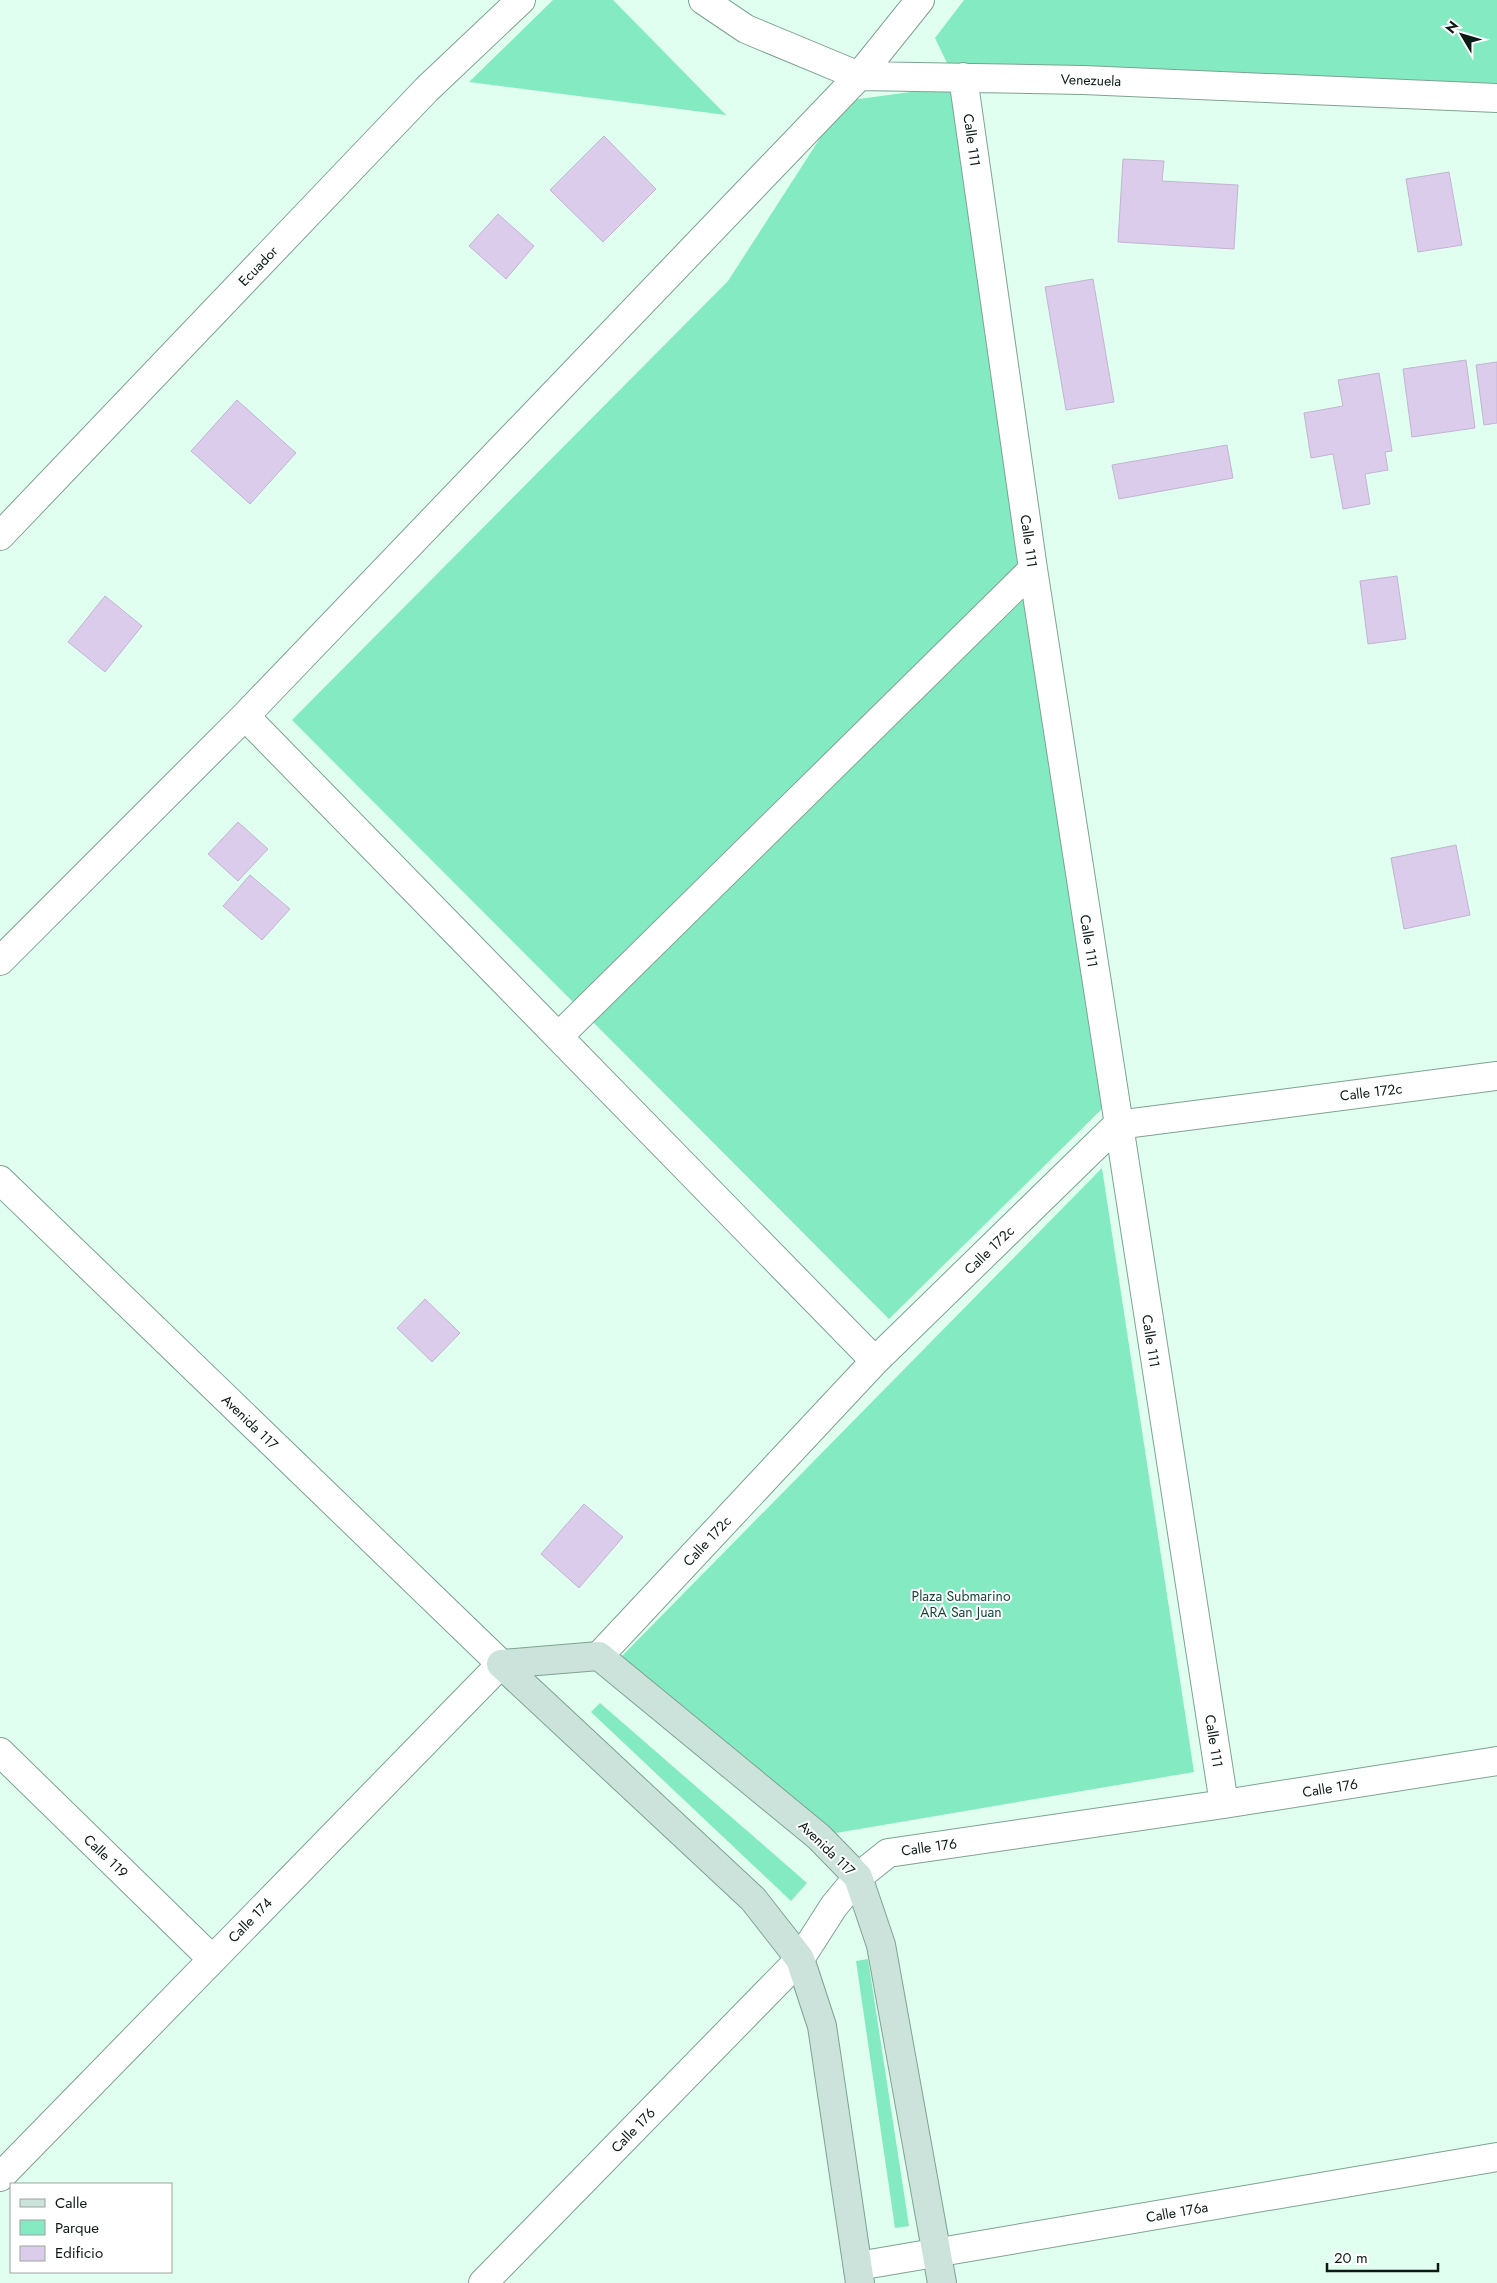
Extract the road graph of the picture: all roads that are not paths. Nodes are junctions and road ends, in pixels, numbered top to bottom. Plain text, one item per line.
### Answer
1 (521, 0) edge
2 (703, 0) edge
3 (920, 0) edge
4 (859, 76) junction
5 (963, 76) junction
6 (1497, 98) edge
7 (0, 536) edge
8 (1033, 569) junction
9 (245, 716) junction
10 (0, 961) edge
11 (559, 1036) junction
12 (1497, 1076) edge
13 (1117, 1125) junction
14 (0, 1180) edge
15 (875, 1362) junction
16 (599, 1656) junction
17 (501, 1664) junction
18 (0, 1752) edge
19 (1497, 1761) edge
20 (1224, 1804) junction
21 (858, 1877) junction
22 (800, 1959) junction
23 (212, 1960) junction
24 (1497, 2157) edge
25 (0, 2177) edge
26 (936, 2253) junction
27 (859, 2275) edge
28 (483, 2283) edge
29 (942, 2283) edge

1 - 7 street, Ecuador
2 - 4 street, Venezuela
3 - 4 street
4 - 5 street, Venezuela
4 - 9 street
5 - 6 street, Venezuela
5 - 8 street, Calle 111
8 - 11 street
8 - 13 street, Calle 111
9 - 10 street
9 - 11 street
11 - 15 street
12 - 13 street, Calle 172c
13 - 15 street, Calle 172c
13 - 20 street, Calle 111
14 - 17 street, Avenida 117
15 - 16 street, Calle 172c
16 - 17 main road
16 - 21 main road, Avenida 117
17 - 22 main road, Avenida 117
17 - 23 street, Calle 174
18 - 23 street, Calle 119
19 - 20 street, Calle 176
20 - 21 street, Calle 176
21 - 22 street, Calle 176
21 - 26 main road, Avenida 117
22 - 27 main road, Avenida 117
22 - 28 street, Calle 176
23 - 25 street, Calle 174
24 - 26 street, Calle 176a
26 - 27 street, Calle 176a
26 - 29 main road, Avenida 117

